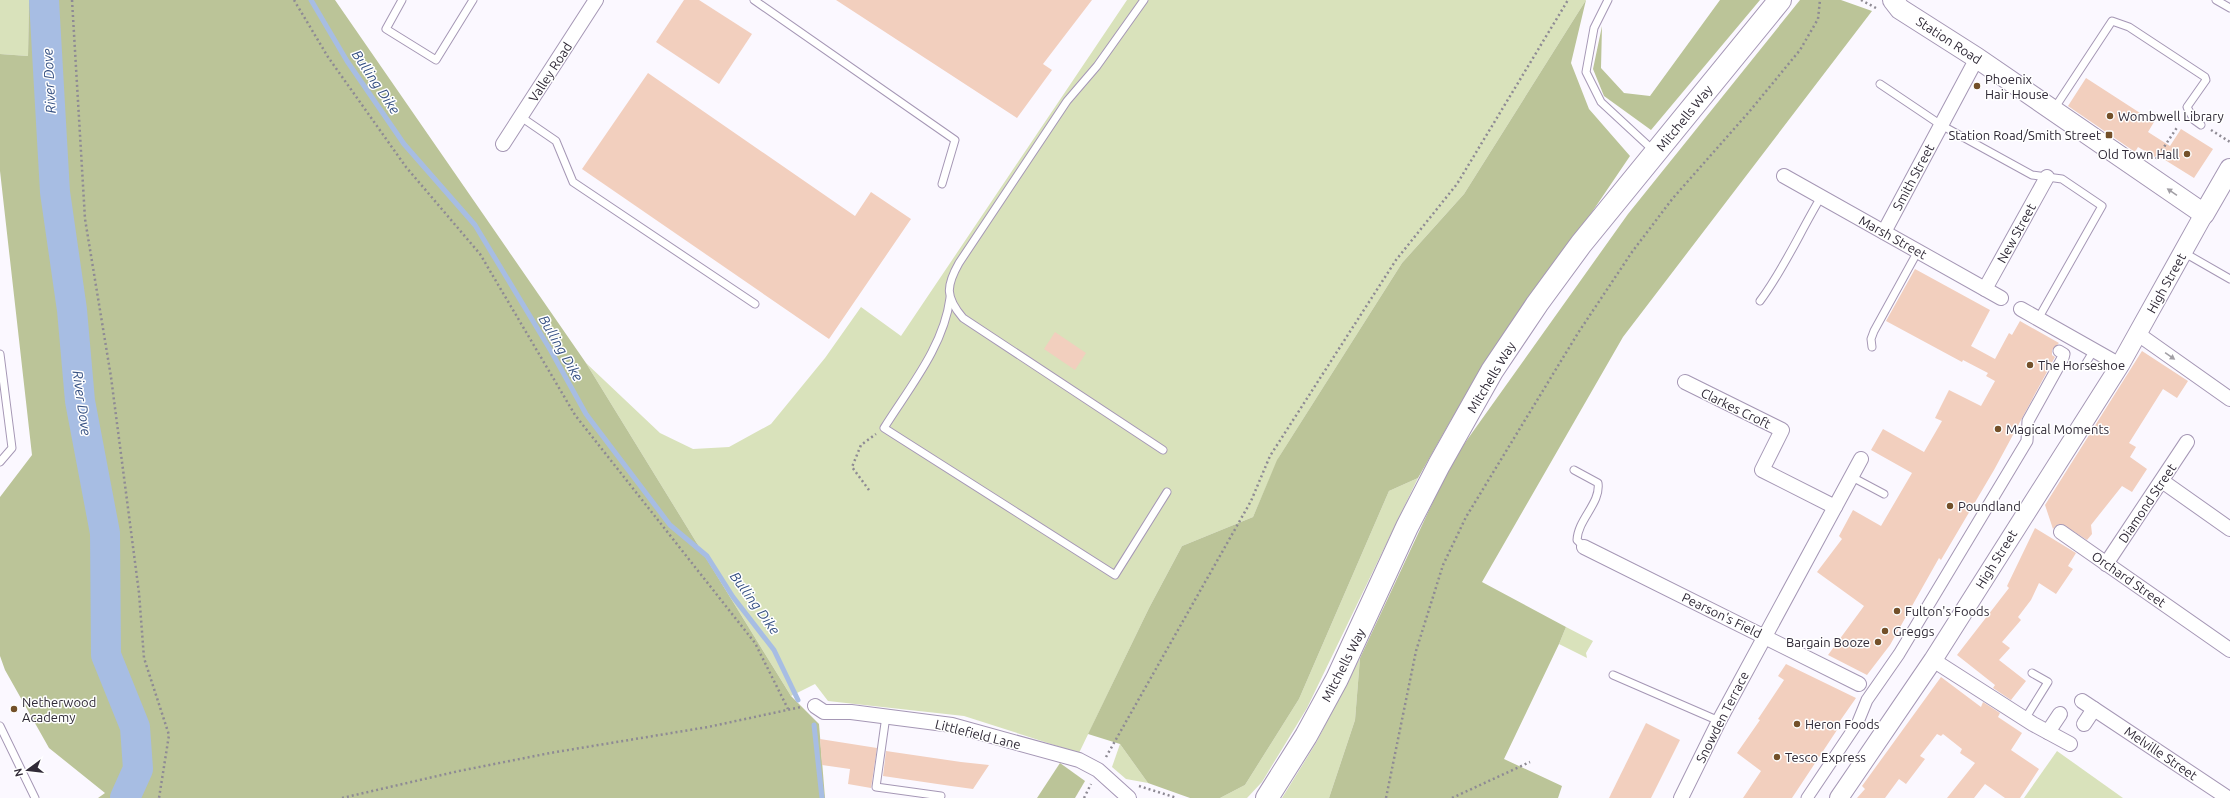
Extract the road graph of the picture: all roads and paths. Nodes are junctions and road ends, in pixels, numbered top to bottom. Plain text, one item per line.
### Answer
1 (72, 0) edge
2 (294, 0) edge
3 (402, 0) edge
4 (473, 0) edge
5 (596, 0) edge
6 (754, 0) edge
7 (1144, 0) edge
8 (1568, 0) edge
9 (1608, 0) edge
10 (1780, 0) edge
11 (1820, 0) edge
12 (1893, 0) edge
13 (2216, 0) edge
14 (2230, 8) edge
15 (1977, 58) junction
16 (1880, 84) dead end
17 (2053, 110) junction
18 (520, 118) junction
19 (1941, 125) junction
20 (2201, 125) joint
21 (2178, 126) dead end
22 (2230, 142) edge
23 (503, 144) dead end
24 (1655, 152) junction
25 (2230, 169) edge
26 (2146, 174) junction
27 (1784, 176) dead end
28 (2048, 177) junction
29 (942, 184) dead end
30 (1821, 197) junction
31 (2204, 214) junction
32 (1884, 232) junction
33 (1918, 251) junction
34 (2183, 252) junction
35 (2230, 279) edge
36 (1985, 289) junction
37 (950, 298) junction
38 (2002, 298) dead end
39 (1760, 301) dead end
40 (755, 304) dead end
41 (2021, 309) dead end
42 (2038, 319) junction
43 (2138, 334) junction
44 (1872, 347) dead end
45 (2094, 350) junction
46 (2059, 351) dead end
47 (0, 354) edge
48 (2086, 363) dead end
49 (2120, 365) junction
50 (1685, 382) dead end
51 (2230, 399) edge
52 (884, 428) junction
53 (2187, 442) dead end
54 (1163, 450) dead end
55 (1862, 459) dead end
56 (0, 462) edge
57 (1574, 470) dead end
58 (1852, 477) junction
59 (2162, 481) junction
60 (869, 490) dead end
61 (1166, 492) dead end
62 (1884, 494) dead end
63 (1835, 507) junction
64 (2230, 529) edge
65 (2061, 532) dead end
66 (1584, 547) joint
67 (2106, 564) junction
68 (1764, 636) junction
69 (2230, 650) edge
70 (1933, 660) junction
71 (2032, 673) dead end
72 (1613, 675) dead end
73 (1859, 684) dead end
74 (2082, 701) dead end
75 (815, 706) joint
76 (788, 709) junction
77 (2094, 709) junction
78 (2060, 714) dead end
79 (886, 716) junction
80 (2025, 719) junction
81 (1719, 721) junction
82 (2084, 724) dead end
83 (0, 726) edge
84 (2048, 732) junction
85 (2070, 744) dead end
86 (1530, 762) dead end
87 (1098, 770) junction
88 (1125, 793) edge
89 (941, 796) dead end
90 (35, 798) edge
91 (159, 798) edge
92 (342, 798) edge
93 (1084, 798) edge
94 (1177, 798) edge
95 (1267, 798) edge
96 (1386, 798) edge
97 (1452, 798) edge
98 (1681, 798) edge
99 (1807, 798) edge
100 (1839, 798) edge
101 (2228, 798) edge

1 - 91 path
2 - 76 path
3 - 4 lane
5 - 18 street, Valley Road
6 - 29 lane
7 - 37 lane
8 - 87 path
9 - 24 lane
10 - 24 main road, Mitchells Way
11 - 96 path
12 - 15 main road, Station Road
13 - 14 lane
15 - 17 main road, Station Road
15 - 19 street, Smith Street
16 - 19 lane
17 - 20 lane
17 - 26 main road, Station Road
18 - 23 street, Valley Road
18 - 40 lane
19 - 28 lane
19 - 32 street, Smith Street
20 - 22 path
21 - 26 path
24 - 95 main road, Mitchells Way
25 - 31 main road, High Street
31 -> 26 main road, Station Road
27 - 30 street, Marsh Street
28 - 36 street, New Street
28 - 42 lane
30 - 32 street, Marsh Street
30 - 39 lane
31 - 34 street, High Street
32 - 33 street, Marsh Street
33 - 36 street, Marsh Street
33 - 44 lane
34 - 35 lane
34 - 43 street, High Street
36 - 38 street, Marsh Street
37 - 52 lane
37 - 54 lane
41 - 42 street
42 - 45 street
43 - 49 street, High Street
43 -> 51 street
45 - 48 lane
45 - 49 street
46 - 99 street
47 - 56 lane
49 - 70 street, High Street
50 - 63 street, Clarkes Croft
52 - 60 path
52 - 61 lane
53 - 59 street, Diamond Street
55 - 58 street
57 - 66 lane
58 - 62 lane
58 - 63 street
59 - 64 street
59 - 67 street, Diamond Street
63 - 68 street
65 - 67 street, Orchard Street
66 - 68 street, Pearson's Field
67 - 69 street, Orchard Street
68 - 73 street, Pearson's Field
68 - 81 street, Snowden Terrace
70 - 80 street
70 - 100 street, High Street
71 - 80 lane
72 - 81 lane
74 - 77 street, Melville Street
75 - 76 path
75 - 79 street, Littlefield Lane
76 - 92 path
77 - 82 street
77 - 101 street, Melville Street
78 - 84 street
79 - 87 street, Littlefield Lane
79 - 89 lane
80 - 84 street
81 - 98 street, Snowden Terrace
83 - 90 lane
84 - 85 street
86 - 97 path
87 - 88 street, Littlefield Lane
87 - 93 path
88 - 94 path

